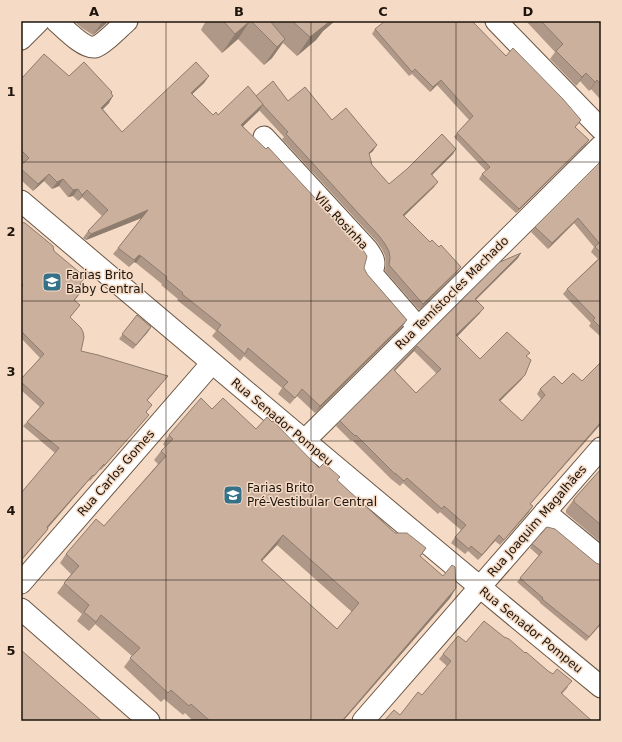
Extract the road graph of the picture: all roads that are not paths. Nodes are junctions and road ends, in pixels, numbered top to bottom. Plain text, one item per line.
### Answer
1 (39, 21) edge
2 (56, 21) edge
3 (127, 21) edge
4 (496, 21) edge
5 (21, 39) edge
6 (601, 129) edge
7 (264, 138) dead end
8 (601, 146) edge
9 (21, 201) edge
10 (418, 327) junction
11 (212, 363) junction
12 (304, 440) junction
13 (601, 448) edge
14 (545, 512) junction
15 (601, 558) edge
16 (21, 583) edge
17 (480, 587) junction
18 (21, 609) edge
19 (601, 687) edge
20 (149, 721) edge
21 (363, 721) edge

1 - 5 street
2 - 3 street
4 - 6 street
7 - 10 street, Vila Rosinha
8 - 10 street, Rua Temístocles Machado
9 - 11 street, Rua Senador Pompeu
10 - 12 street, Rua Temístocles Machado
11 - 12 street, Rua Senador Pompeu
11 - 16 street, Rua Carlos Gomes
12 - 17 street, Rua Senador Pompeu
13 - 14 street, Rua Joaquim Magalhães
14 - 15 street
14 - 17 street, Rua Joaquim Magalhães
17 - 19 street, Rua Senador Pompeu
17 - 21 street, Rua Joaquim Magalhães
18 - 20 street

